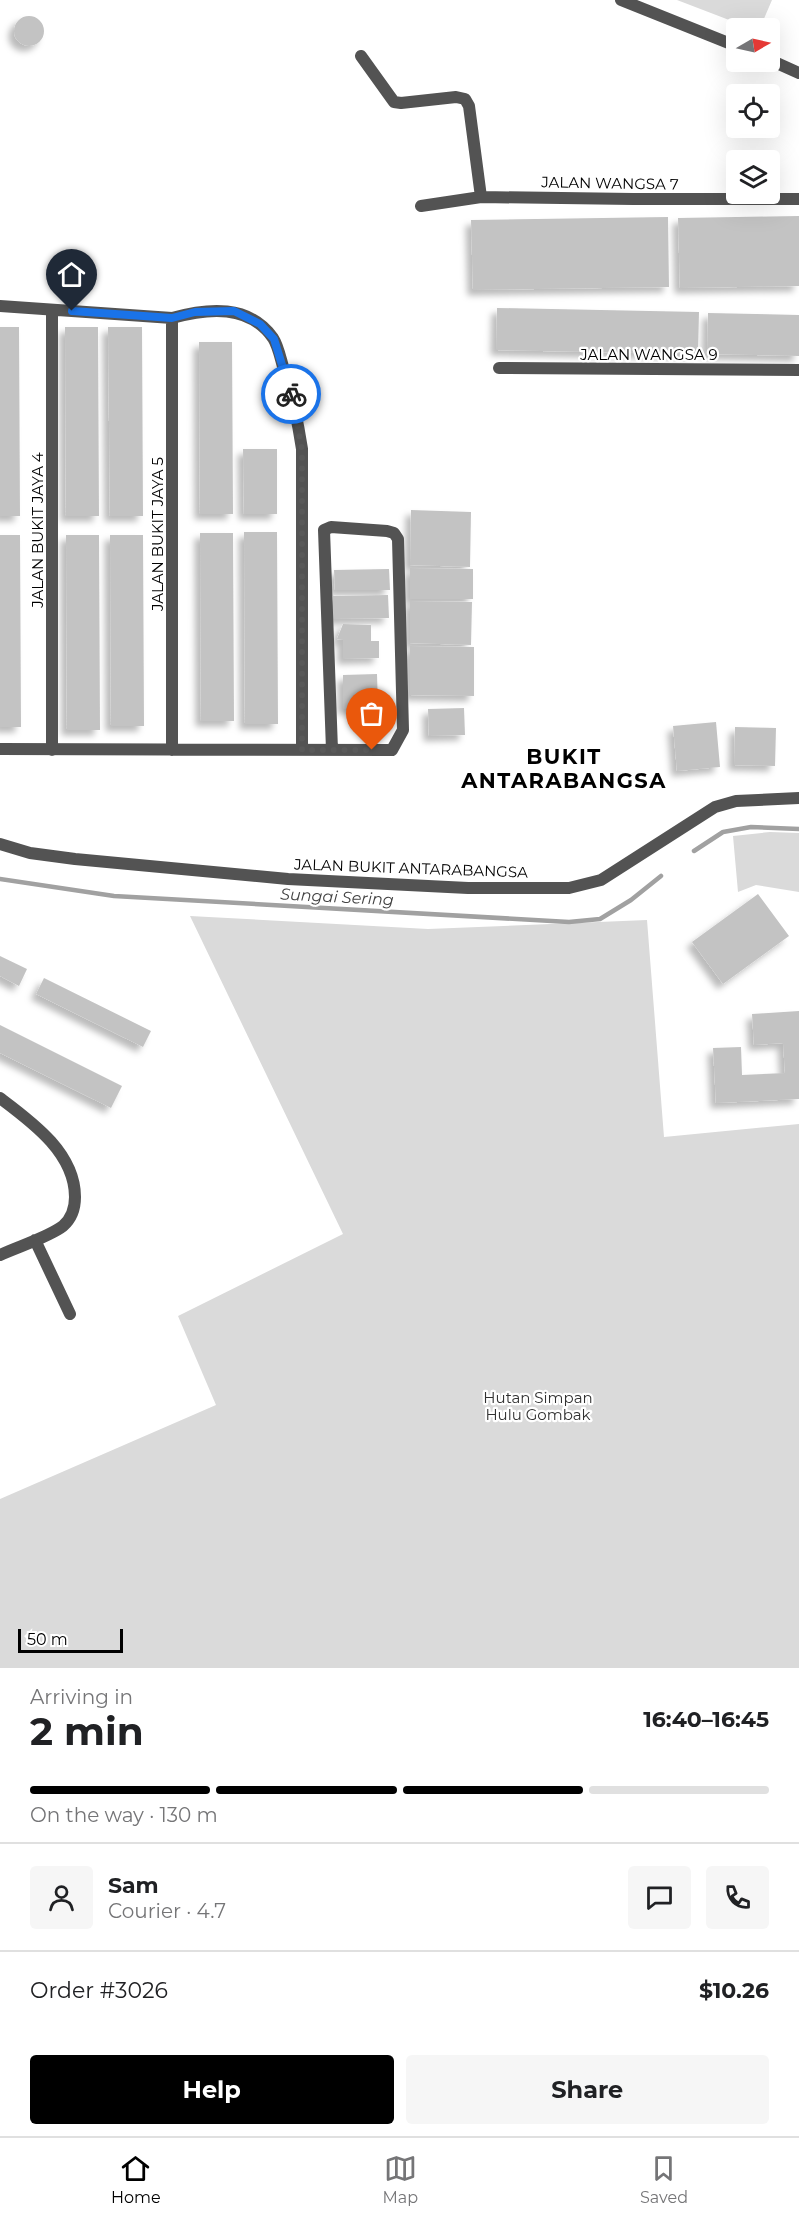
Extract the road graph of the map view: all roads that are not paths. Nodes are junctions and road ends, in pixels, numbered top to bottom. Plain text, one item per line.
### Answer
1 (621, 0) edge
2 (726, 42) edge
3 (361, 56) dead end
4 (780, 64) edge
5 (799, 73) edge
6 (481, 196) junction
7 (799, 199) edge
8 (421, 206) dead end
9 (0, 306) edge
10 (52, 310) junction
11 (172, 318) junction
12 (499, 368) dead end
13 (799, 370) edge
14 (0, 749) edge
15 (52, 750) junction
16 (172, 750) junction
17 (302, 750) junction
18 (332, 750) junction
19 (799, 798) edge
20 (0, 844) edge
21 (0, 1098) edge
22 (35, 1240) junction
23 (0, 1255) edge
24 (70, 1314) dead end

1 - 2 street
3 - 6 street
4 - 5 street
6 - 7 street, JALAN WANGSA 7
6 - 8 street, JALAN WANGSA 7
9 - 10 street
10 - 11 street
10 - 15 street, JALAN BUKIT JAYA 4
11 - 16 street, JALAN BUKIT JAYA 5
11 - 17 street
12 - 13 street, JALAN WANGSA 9
14 - 15 street
15 - 16 street
16 - 17 street
17 - 18 street
18 - 18 street
19 - 20 street, JALAN BUKIT ANTARABANGSA
21 - 22 street
22 - 23 street
22 - 24 street

